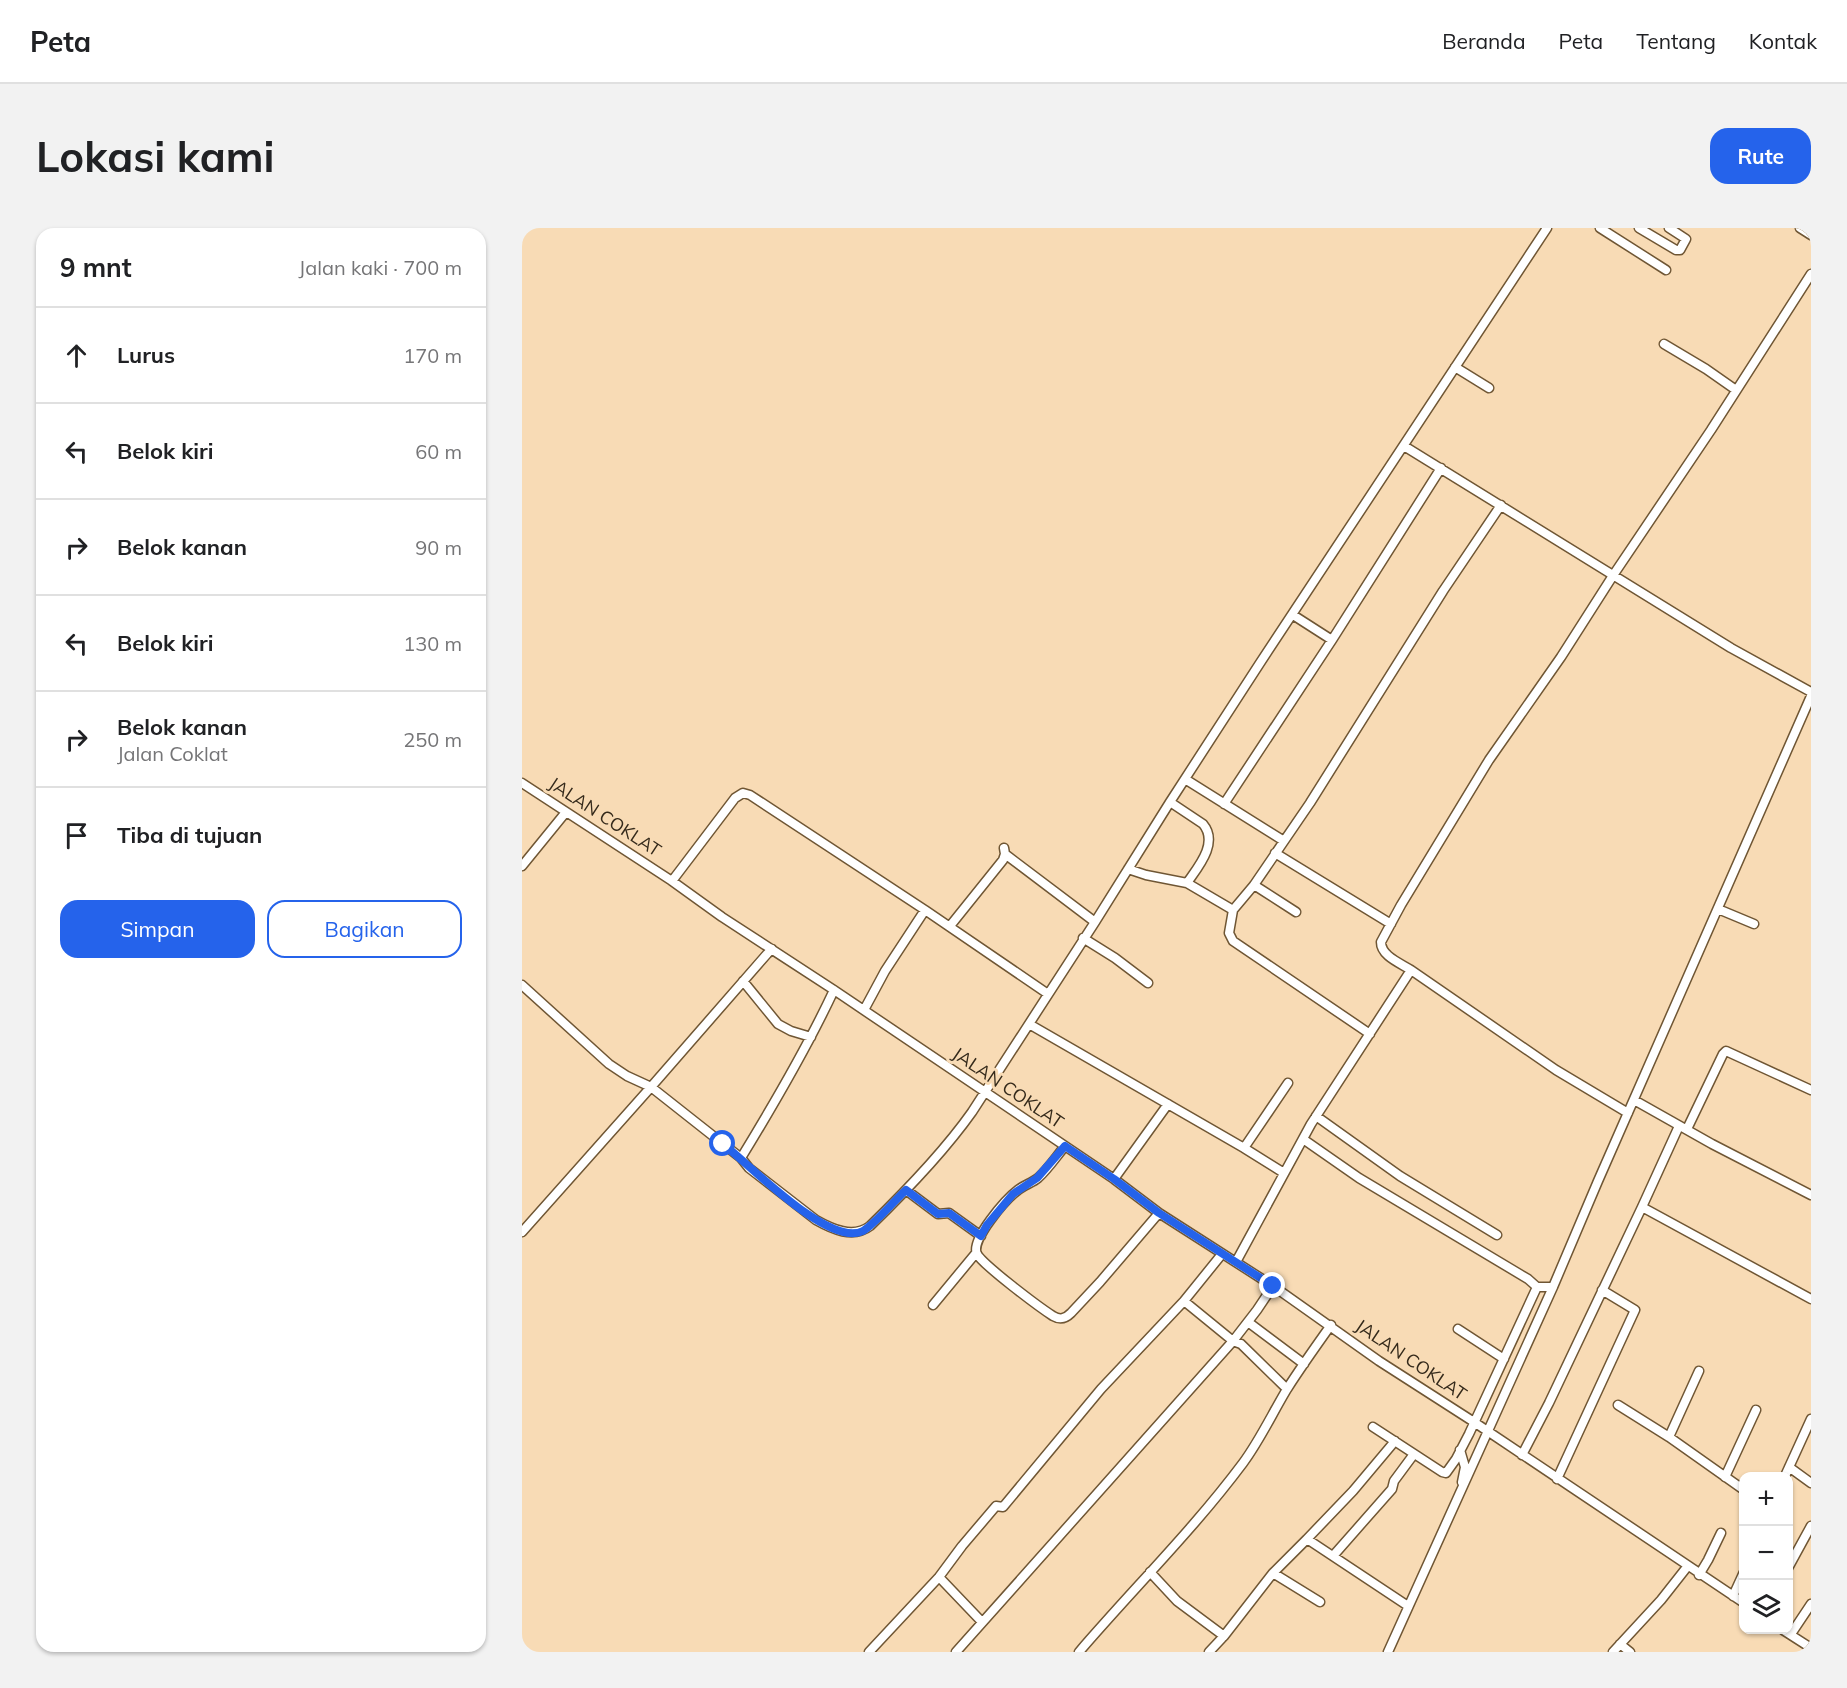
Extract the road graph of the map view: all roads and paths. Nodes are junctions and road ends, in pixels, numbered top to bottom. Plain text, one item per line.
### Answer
1 (1547, 228) edge
2 (1600, 228) edge
3 (1639, 228) edge
4 (1669, 228) edge
5 (1800, 228) edge
6 (1811, 235) edge
7 (1666, 270) dead end
8 (1811, 274) edge
9 (1664, 344) dead end
10 (1455, 367) junction
11 (1489, 388) dead end
12 (1736, 390) junction
13 (1404, 446) junction
14 (1441, 468) junction
15 (1501, 505) junction
16 (1614, 574) junction
17 (1293, 615) junction
18 (1332, 640) junction
19 (1811, 697) edge
20 (1185, 779) junction
21 (522, 783) edge
22 (1170, 802) junction
23 (1224, 804) junction
24 (566, 812) junction
25 (1284, 841) junction
26 (1275, 853) junction
27 (522, 866) edge
28 (1128, 869) junction
29 (672, 881) junction
30 (1187, 883) junction
31 (1254, 885) junction
32 (1718, 909) junction
33 (925, 910) junction
34 (1233, 910) junction
35 (1296, 912) dead end
36 (1095, 922) junction
37 (1391, 924) junction
38 (1754, 924) dead end
39 (950, 926) junction
40 (1083, 938) junction
41 (772, 949) junction
42 (1411, 970) junction
43 (743, 981) junction
44 (1148, 983) dead end
45 (522, 985) edge
46 (834, 990) junction
47 (1048, 994) junction
48 (864, 1010) junction
49 (1029, 1024) junction
50 (1370, 1035) junction
51 (811, 1037) junction
52 (1288, 1083) dead end
53 (651, 1087) junction
54 (1810, 1088) edge
55 (983, 1092) junction
56 (1634, 1100) junction
57 (1168, 1104) junction
58 (1628, 1113) junction
59 (1316, 1116) junction
60 (1683, 1127) junction
61 (1303, 1139) junction
62 (1065, 1146) junction
63 (1244, 1148) junction
64 (741, 1158) junction
65 (1284, 1173) junction
66 (1114, 1179) junction
67 (906, 1190) junction
68 (1811, 1195) edge
69 (1642, 1207) junction
70 (1159, 1213) junction
71 (522, 1232) edge
72 (1497, 1235) dead end
73 (981, 1236) junction
74 (976, 1253) junction
75 (1222, 1254) junction
76 (1236, 1262) junction
77 (1273, 1286) junction
78 (1537, 1287) junction
79 (1553, 1287) junction
80 (1602, 1290) junction
81 (1811, 1299) edge
82 (1186, 1303) junction
83 (933, 1305) dead end
84 (1248, 1322) junction
85 (1331, 1325) junction
86 (1458, 1329) dead end
87 (1233, 1341) junction
88 (1504, 1359) junction
89 (1304, 1364) junction
90 (1700, 1371) dead end
91 (1287, 1389) junction
92 (1618, 1405) dead end
93 (1756, 1410) dead end
94 (1811, 1419) edge
95 (1474, 1422) junction
96 (1373, 1427) dead end
97 (1489, 1433) junction
98 (1807, 1436) edge
99 (1669, 1437) junction
100 (1395, 1441) junction
101 (1460, 1450) junction
102 (1414, 1454) junction
103 (1522, 1455) junction
104 (1789, 1467) junction
105 (1787, 1472) edge
106 (1725, 1477) junction
107 (1557, 1479) junction
108 (1811, 1483) edge
109 (1739, 1487) edge
110 (1811, 1526) edge
111 (1721, 1533) dead end
112 (1442, 1535) junction
113 (1307, 1539) junction
114 (1333, 1556) junction
115 (1793, 1559) edge
116 (1687, 1567) junction
117 (1150, 1572) junction
118 (1273, 1573) junction
119 (1699, 1575) junction
120 (939, 1576) junction
121 (1740, 1580) edge
122 (1733, 1596) junction
123 (1739, 1600) edge
124 (1320, 1602) dead end
125 (1811, 1604) edge
126 (1408, 1606) junction
127 (982, 1622) junction
128 (1793, 1625) edge
129 (1790, 1634) edge
130 (1224, 1636) junction
131 (1620, 1644) junction
132 (1810, 1647) edge
133 (869, 1652) edge
134 (956, 1652) edge
135 (1078, 1652) edge
136 (1209, 1652) edge
137 (1388, 1652) edge
138 (1613, 1652) edge
139 (1630, 1652) edge

1 - 10 street
2 - 7 street
3 - 4 street
5 - 6 street
8 - 12 street
9 - 12 street
10 - 11 street
10 - 13 street
12 - 16 street
13 - 14 street
13 - 17 street
14 - 15 street
14 - 18 street
15 - 16 street
15 - 25 street
16 - 19 street
16 - 37 street
17 - 18 street
17 - 20 street
18 - 23 street
19 - 32 street
20 - 22 street
20 - 23 street
21 - 24 street, JALAN COKLAT
22 - 28 street
22 - 30 street
23 - 25 street
24 - 27 street
24 - 29 street, JALAN COKLAT
25 - 26 street
26 - 31 street
26 - 37 street
28 - 30 street
28 - 36 street
29 - 33 street
29 - 41 street, JALAN COKLAT
30 - 34 street
31 - 34 street
31 - 35 street
32 - 38 street
32 - 56 street
33 - 39 street
33 - 48 street
34 - 50 street
36 - 39 street
36 - 40 street
37 - 42 street
39 - 47 street
40 - 44 street
40 - 47 street
41 - 43 street
41 - 46 street, JALAN COKLAT
42 - 50 street
42 - 58 street
43 - 51 street
43 - 53 street
45 - 53 street
46 - 48 street, JALAN COKLAT
46 - 51 street
47 - 49 street
48 - 55 street, JALAN COKLAT
49 - 55 street
49 - 57 street
50 - 59 street
51 - 64 street
52 - 63 street
53 - 64 street
53 - 71 street
54 - 60 street
55 - 62 street, JALAN COKLAT
55 - 67 street
56 - 58 street
56 - 60 street
57 - 63 street
57 - 66 street
58 - 79 street
59 - 61 street
59 - 72 street
60 - 68 street
60 - 69 street
61 - 65 street
61 - 78 street
62 - 66 street, JALAN COKLAT
62 - 73 street
63 - 65 street
64 - 67 street
65 - 76 street
66 - 70 street, JALAN COKLAT
67 - 73 street
69 - 80 street
69 - 81 street
70 - 74 street
70 - 75 street, JALAN COKLAT
73 - 74 street
74 - 83 street
75 - 76 street, JALAN COKLAT
75 - 82 street
76 - 77 street, JALAN COKLAT
77 - 84 street
77 - 85 street, JALAN COKLAT
78 - 79 street
78 - 88 street
79 - 97 street
80 - 103 street
80 - 107 street
82 - 87 street
82 - 120 street
84 - 87 street
84 - 89 street
85 - 89 street
85 - 95 street, JALAN COKLAT
86 - 88 street
87 - 91 street
87 - 127 street
88 - 95 street
89 - 91 street
90 - 99 street
91 - 117 street
92 - 99 street
93 - 106 street
94 - 98 street
95 - 97 street, JALAN COKLAT
95 - 101 street
96 - 100 street
97 - 103 street, JALAN COKLAT
97 - 112 street
98 - 104 street
99 - 106 street
100 - 102 street
100 - 113 street
101 - 102 street
101 - 112 street
102 - 114 street
103 - 107 street, JALAN COKLAT
104 - 105 street
104 - 108 street
106 - 109 street
107 - 116 street, JALAN COKLAT
110 - 115 street
111 - 119 street
112 - 126 street
113 - 114 street
113 - 118 street
114 - 126 street
116 - 119 street, JALAN COKLAT
116 - 131 street
117 - 130 street
117 - 135 street
118 - 124 street
118 - 130 street
119 - 122 street, JALAN COKLAT
120 - 127 street
120 - 133 street
121 - 122 street
122 - 123 street, JALAN COKLAT
125 - 128 street
126 - 137 street
127 - 134 street
129 - 132 street
130 - 136 street
131 - 138 street
131 - 139 street

